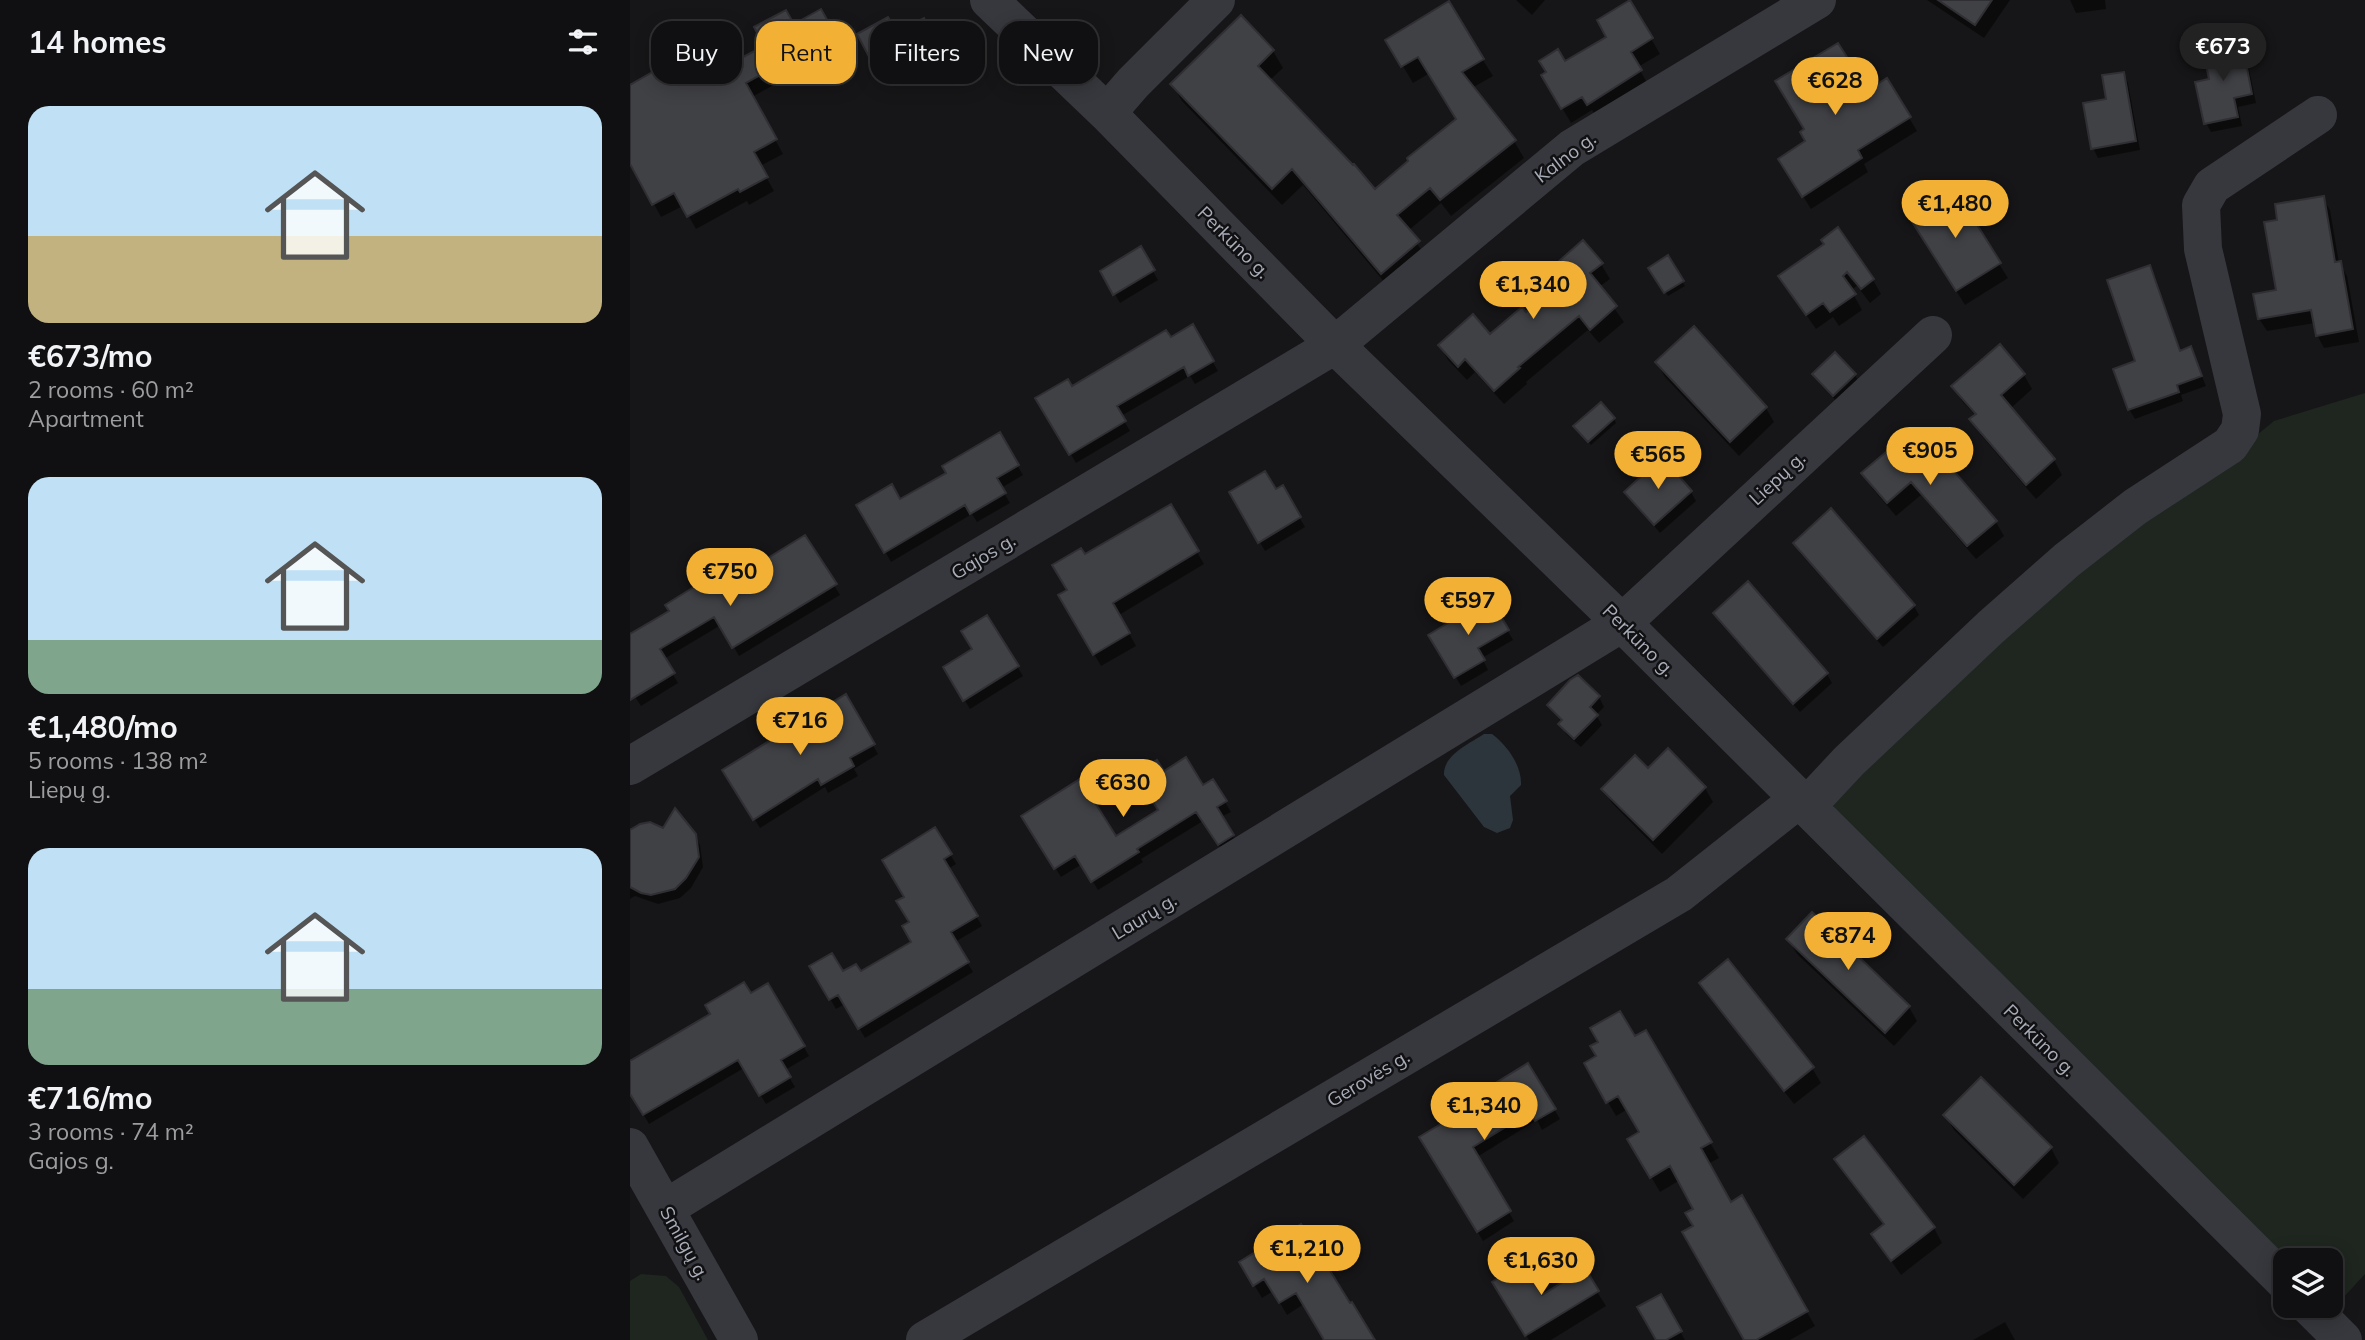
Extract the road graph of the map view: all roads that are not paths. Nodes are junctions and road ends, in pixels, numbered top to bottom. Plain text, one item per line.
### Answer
1 (989, 0) edge
2 (1216, 0) edge
3 (1817, 0) edge
4 (1107, 113) junction
5 (2318, 115) dead end
6 (1933, 335) dead end
7 (1335, 345) junction
8 (1622, 623) junction
9 (630, 766) edge
10 (1803, 803) junction
11 (630, 1147) edge
12 (666, 1208) junction
13 (2273, 1270) edge
14 (2321, 1318) edge
15 (739, 1340) edge
16 (925, 1340) edge
17 (2342, 1340) edge

1 - 4 street, Perkūno g.
2 - 4 street
3 - 7 street, Kalno g.
4 - 7 street, Perkūno g.
5 - 10 street, Gerovės g.
6 - 8 street, Liepų g.
7 - 8 street, Perkūno g.
7 - 9 street, Gajos g.
8 - 10 street, Perkūno g.
8 - 12 street, Laurų g.
10 - 13 street, Perkūno g.
10 - 16 street, Gerovės g.
11 - 12 street, Smilgų g.
12 - 15 street, Smilgų g.
14 - 17 street

